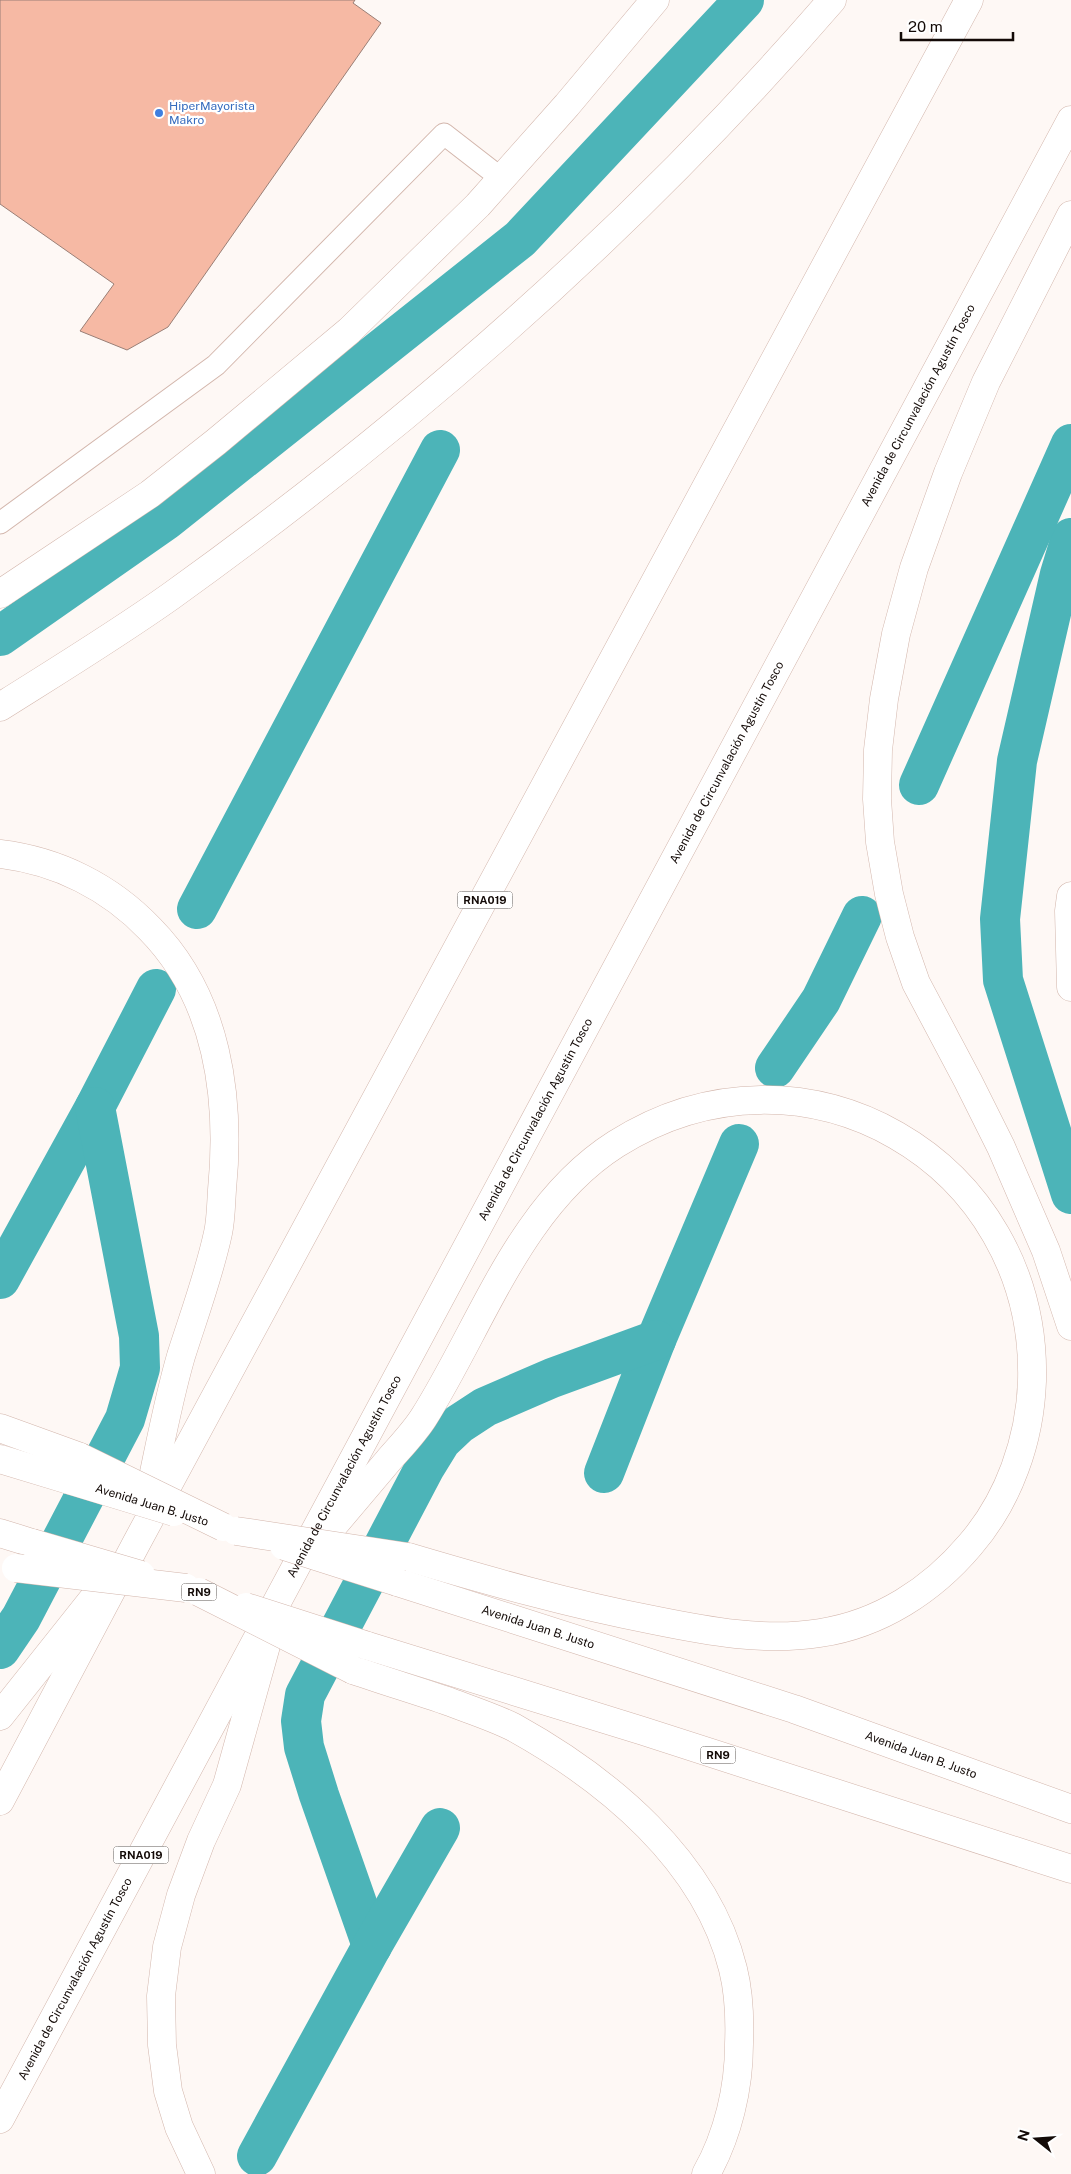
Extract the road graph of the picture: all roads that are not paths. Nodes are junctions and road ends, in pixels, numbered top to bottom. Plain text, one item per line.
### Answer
1 (655, 0) edge
2 (832, 0) edge
3 (969, 0) edge
4 (1071, 120) edge
5 (502, 178) junction
6 (1071, 215) edge
7 (0, 523) edge
8 (0, 594) edge
9 (0, 707) edge
10 (0, 854) edge
11 (1071, 896) edge
12 (1071, 987) edge
13 (1071, 1326) edge
14 (0, 1428) edge
15 (0, 1459) edge
16 (75, 1469) junction
17 (229, 1529) junction
18 (0, 1533) edge
19 (138, 1541) junction
20 (8, 1566) edge
21 (284, 1586) junction
22 (193, 1590) junction
23 (0, 1716) edge
24 (0, 1801) edge
25 (1071, 1809) edge
26 (1071, 1869) edge
27 (0, 2118) edge
28 (201, 2174) edge
29 (706, 2174) edge

1 - 5 main road
2 - 9 main road
3 - 19 main road, RNA019
4 - 21 main road, Avenida de Circunvalación Agustín Tosco / RNA019
5 - 7 lane
5 - 8 main road
6 - 13 main road
10 - 19 main road
11 - 12 main road
14 - 16 main road
15 - 16 main road
16 - 17 main road, bridge
17 - 21 main road, bridge
17 - 25 main road, Avenida Juan B. Justo, bridge
18 - 22 main road, RN9, bridge
19 - 23 main road
19 - 24 main road, RNA019
20 - 22 main road, bridge
21 - 27 main road, Avenida de Circunvalación Agustín Tosco / RNA019
21 - 28 main road
22 - 26 main road, RN9, bridge
22 - 29 main road, bridge

